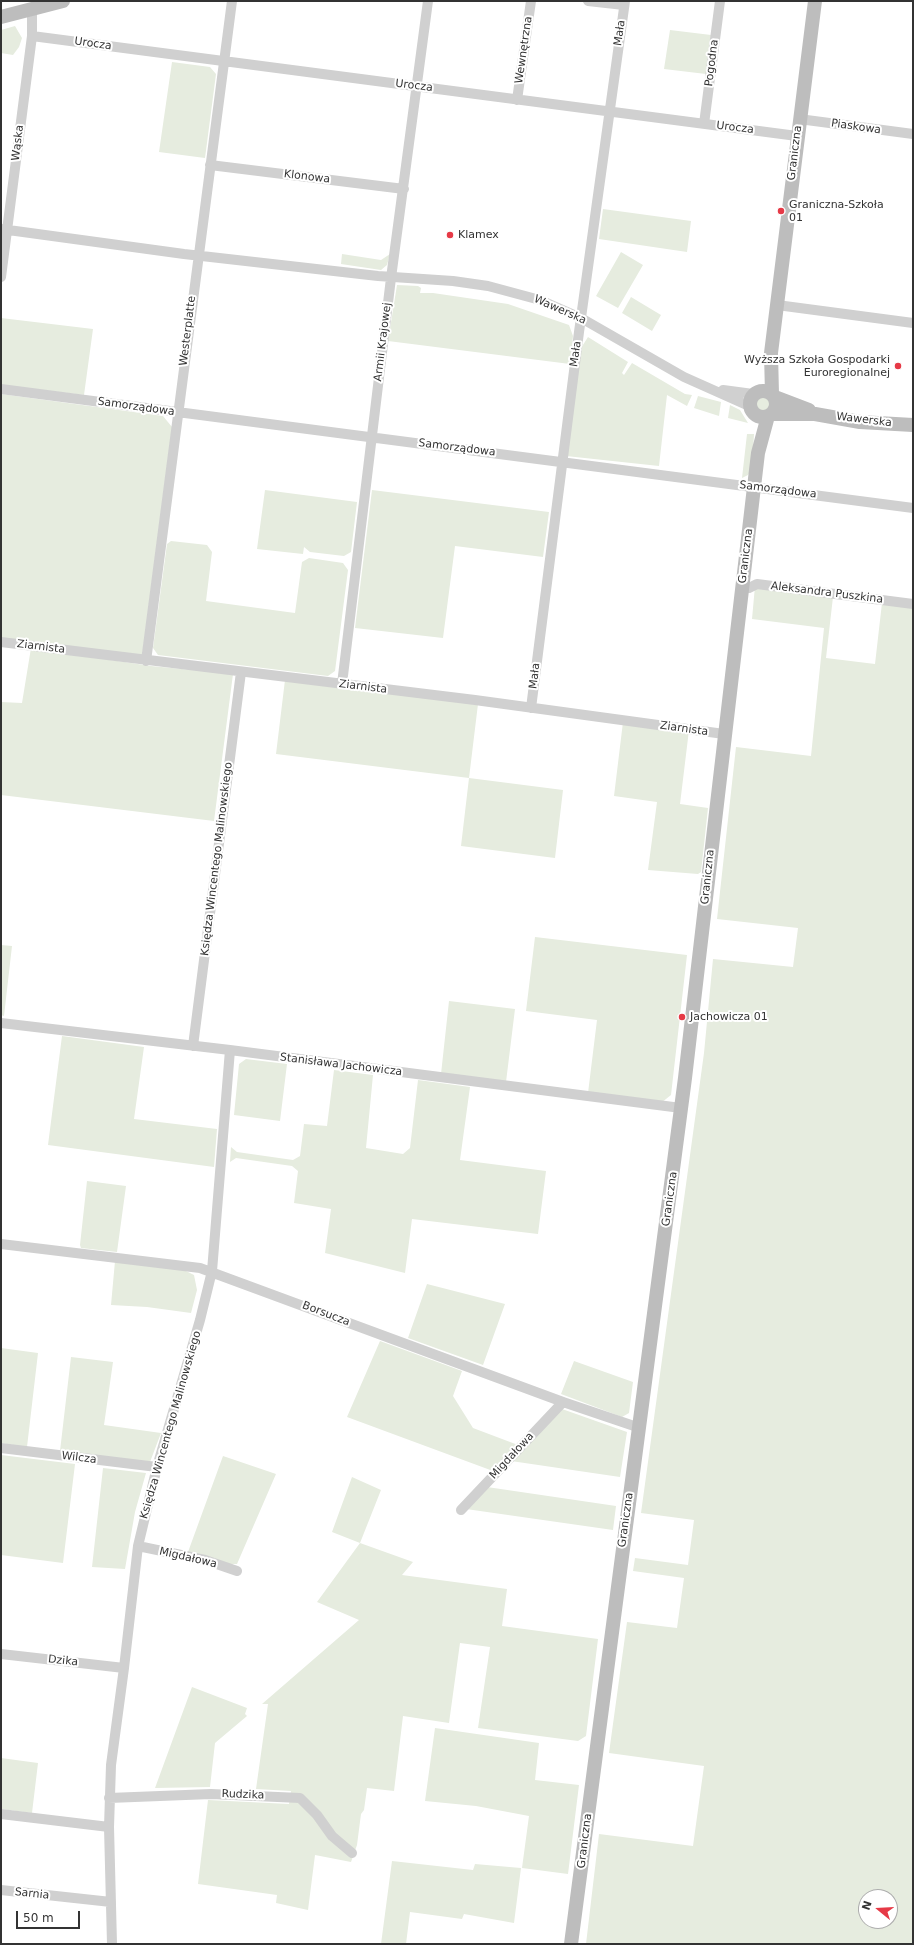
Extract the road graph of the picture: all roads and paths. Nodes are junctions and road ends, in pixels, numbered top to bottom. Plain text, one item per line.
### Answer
1 (63, 1) edge
2 (232, 1) edge
3 (428, 1) edge
4 (531, 1) edge
5 (588, 1) edge
6 (720, 1) edge
7 (815, 1) edge
8 (624, 3) edge
9 (32, 9) junction
10 (1, 16) edge
11 (32, 36) junction
12 (225, 61) junction
13 (417, 86) junction
14 (517, 100) junction
15 (610, 112) junction
16 (799, 119) junction
17 (704, 124) junction
18 (913, 134) edge
19 (797, 136) junction
20 (210, 165) junction
21 (404, 189) junction
22 (4, 230) edge
23 (198, 255) junction
24 (1, 277) edge
25 (391, 278) junction
26 (777, 305) junction
27 (580, 318) junction
28 (913, 323) edge
29 (1, 389) edge
30 (763, 403) junction
31 (177, 413) junction
32 (913, 425) edge
33 (372, 438) junction
34 (562, 461) junction
35 (754, 487) junction
36 (913, 508) edge
37 (742, 587) junction
38 (913, 604) edge
39 (1, 642) edge
40 (146, 661) junction
41 (241, 672) junction
42 (342, 684) junction
43 (531, 708) junction
44 (724, 734) junction
45 (1, 1024) edge
46 (193, 1046) junction
47 (230, 1050) junction
48 (682, 1108) junction
49 (1, 1244) edge
50 (212, 1272) junction
51 (563, 1402) junction
52 (640, 1428) junction
53 (1, 1448) edge
54 (157, 1467) junction
55 (461, 1510) dead end
56 (138, 1546) junction
57 (237, 1571) dead end
58 (1, 1654) edge
59 (124, 1668) junction
60 (109, 1798) junction
61 (1, 1814) edge
62 (109, 1827) junction
63 (352, 1853) dead end
64 (1, 1890) edge
65 (111, 1902) junction
66 (112, 1944) edge
67 (571, 1944) edge

1 - 9 street
2 - 12 street, Westerplatte
3 - 13 street, Armii Krajowej
4 - 14 street, Wewnętrzna
5 - 8 street
6 - 17 street, Pogodna
7 - 16 street, Graniczna
8 - 15 street, Mała
9 - 10 street
9 - 11 street, Wąska
11 - 12 street, Urocza
11 - 22 street, Wąska
12 - 13 street, Urocza
12 - 20 street, Westerplatte
13 - 14 street, Urocza
13 - 21 street, Armii Krajowej
14 - 15 street, Urocza
15 - 17 street, Urocza
15 - 27 street, Mała
16 - 18 street, Piaskowa
16 - 19 street, Graniczna
17 - 19 street, Urocza
19 - 26 street, Graniczna
20 - 21 street, Klonowa
20 - 23 street, Westerplatte
21 - 25 street, Armii Krajowej
22 - 23 street, Wawerska
22 - 24 street, Wąska
23 - 25 street, Wawerska
23 - 31 street, Westerplatte
25 - 27 street, Wawerska
25 - 33 street, Armii Krajowej
26 - 28 street
26 - 30 street, Graniczna
27 - 30 street, Wawerska
27 - 34 street, Mała
29 - 31 street, Samorządowa
30 - 32 street, Wawerska
30 - 35 street, Graniczna
31 - 33 street, Samorządowa
31 - 40 street, Westerplatte
33 - 34 street, Samorządowa
33 - 42 street, Armii Krajowej
34 - 35 street, Samorządowa
34 - 43 street, Mała
35 - 36 street, Samorządowa
35 - 37 street, Graniczna
37 - 38 street, Aleksandra Puszkina
37 - 44 street, Graniczna
39 - 40 street, Ziarnista
40 - 41 street, Ziarnista
41 - 42 street, Ziarnista
41 - 46 street, Księdza Wincentego Malinowskiego
42 - 43 street, Ziarnista
43 - 44 street, Ziarnista
44 - 48 street, Graniczna
45 - 46 street, Stanisława Jachowicza
46 - 47 street, Stanisława Jachowicza
47 - 48 street, Stanisława Jachowicza
47 - 50 street, Księdza Wincentego Malinowskiego
48 - 52 street, Graniczna
49 - 50 street, Borsucza
50 - 51 street, Borsucza
50 - 54 street, Księdza Wincentego Malinowskiego
51 - 52 street, Borsucza
51 - 55 street, Migdałowa
52 - 67 street, Graniczna
53 - 54 street, Wilcza
54 - 56 street, Księdza Wincentego Malinowskiego
56 - 57 street, Migdałowa
56 - 59 street, Księdza Wincentego Malinowskiego
58 - 59 street, Dzika
59 - 60 street, Księdza Wincentego Malinowskiego
60 - 62 street, Księdza Wincentego Malinowskiego
60 - 63 street, Rudzika
61 - 62 street
62 - 65 street, Księdza Wincentego Malinowskiego
64 - 65 street, Sarnia
65 - 66 street, Księdza Wincentego Malinowskiego

